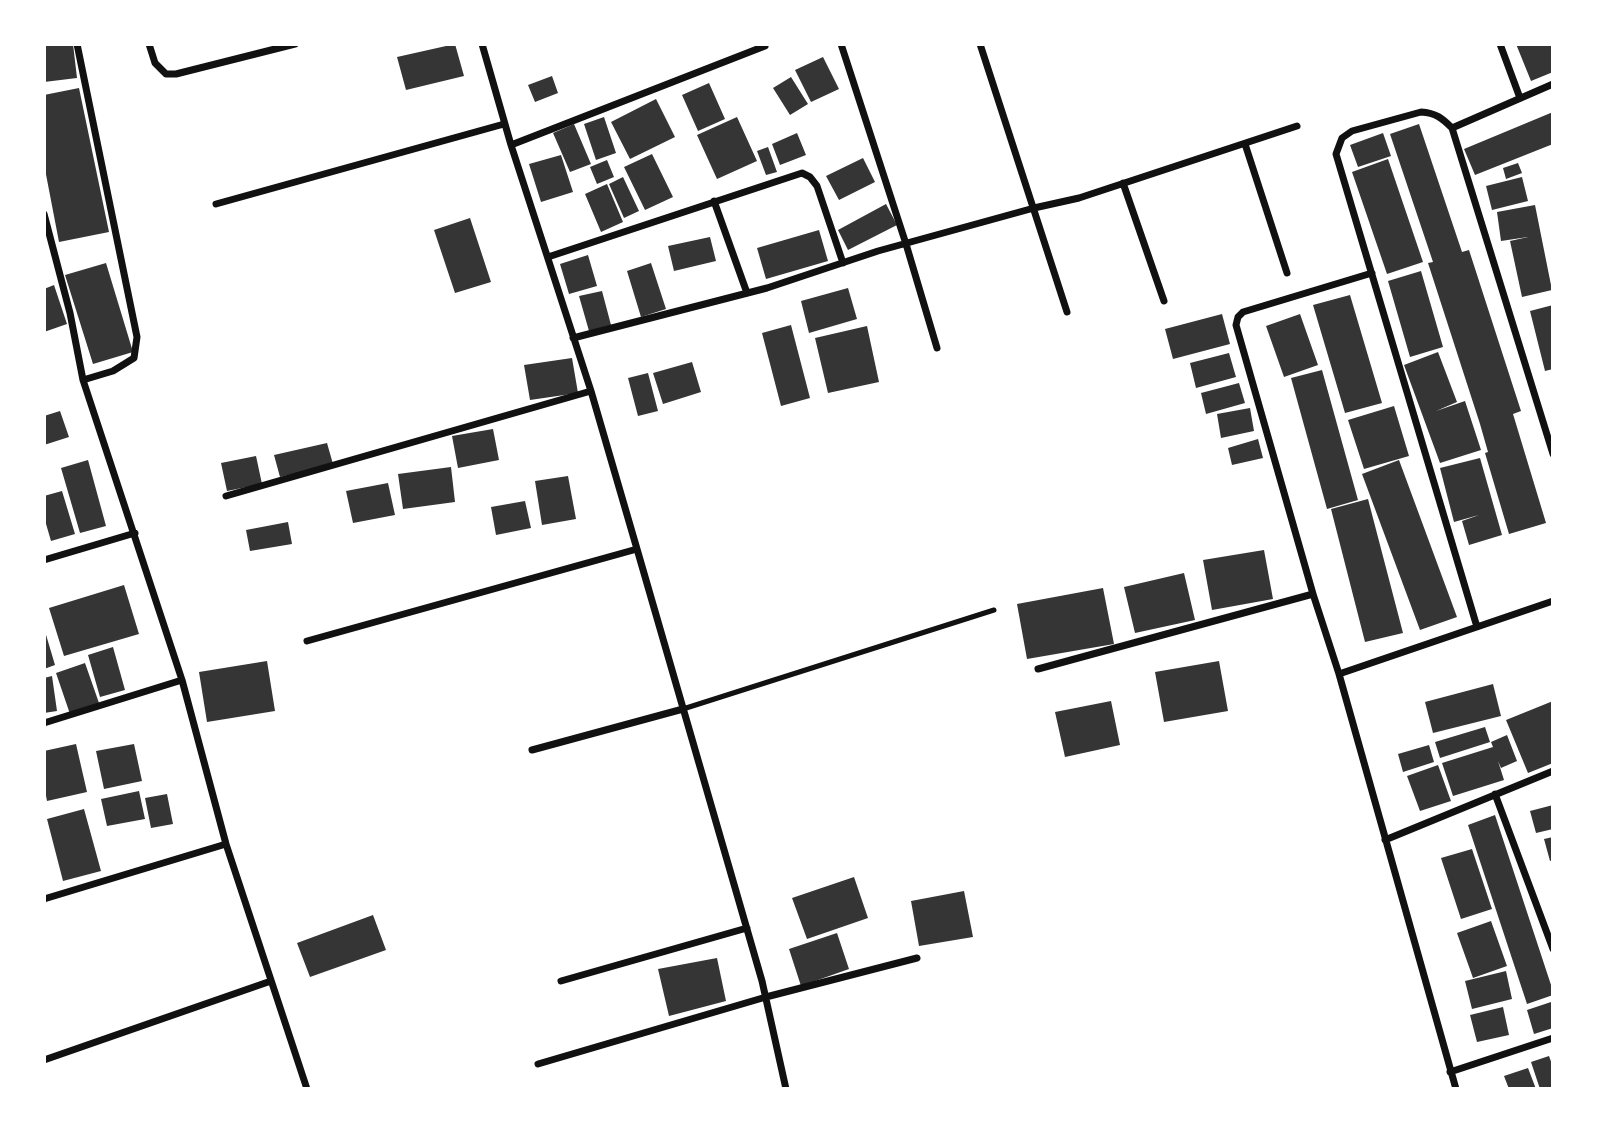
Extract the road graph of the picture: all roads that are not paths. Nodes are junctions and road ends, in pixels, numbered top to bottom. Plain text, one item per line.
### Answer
1 (77, 44) edge
2 (149, 44) edge
3 (295, 44) edge
4 (482, 44) edge
5 (841, 44) edge
6 (980, 44) edge
7 (1500, 44) edge
8 (765, 46) dead end
9 (1553, 84) edge
10 (1520, 98) junction
11 (504, 124) junction
12 (1297, 126) dead end
13 (1452, 128) junction
14 (1245, 144) junction
15 (511, 145) junction
16 (1123, 183) junction
17 (714, 201) junction
18 (216, 204) dead end
19 (1034, 208) junction
20 (44, 214) edge
21 (906, 244) junction
22 (548, 257) junction
23 (843, 263) junction
24 (1287, 273) dead end
25 (1372, 273) junction
26 (747, 293) junction
27 (1164, 301) dead end
28 (1068, 312) dead end
29 (573, 338) junction
30 (937, 348) dead end
31 (83, 380) junction
32 (591, 391) junction
33 (1553, 454) edge
34 (226, 496) dead end
35 (135, 533) junction
36 (637, 549) junction
37 (44, 560) edge
38 (1313, 594) junction
39 (1553, 601) edge
40 (993, 610) dead end
41 (1476, 627) junction
42 (307, 641) dead end
43 (1038, 669) dead end
44 (1339, 674) junction
45 (183, 680) junction
46 (683, 709) junction
47 (44, 723) edge
48 (532, 750) dead end
49 (1553, 771) edge
50 (1495, 794) junction
51 (1385, 840) junction
52 (226, 844) junction
53 (44, 899) edge
54 (747, 928) junction
55 (1553, 949) edge
56 (917, 958) dead end
57 (271, 981) junction
58 (561, 981) dead end
59 (766, 997) junction
60 (1553, 1038) edge
61 (44, 1060) edge
62 (538, 1063) dead end
63 (1450, 1072) junction
64 (307, 1089) edge
65 (786, 1089) edge
66 (1455, 1089) edge

1 - 31 street
2 - 3 street
4 - 11 street
5 - 21 street
6 - 19 street
7 - 10 street
8 - 15 street
9 - 10 street
10 - 13 street
11 - 15 street
11 - 18 street
12 - 14 street
13 - 25 street
13 - 33 street
14 - 16 street
14 - 24 street
15 - 22 street
16 - 19 street
16 - 27 street
17 - 22 street
17 - 23 street
17 - 26 street
19 - 21 street
19 - 28 street
20 - 31 street
21 - 23 street
21 - 30 street
22 - 29 street
23 - 26 street
25 - 38 street
25 - 41 street
26 - 29 street
29 - 32 street
31 - 35 street
32 - 34 street
32 - 36 street
35 - 37 street
35 - 45 street
36 - 42 street
36 - 46 street
38 - 43 street
38 - 44 street
39 - 41 street
40 - 46 lane
41 - 44 street
44 - 51 street
45 - 47 street
45 - 52 street
46 - 48 street
46 - 54 street
49 - 50 street
50 - 51 street
50 - 55 street
51 - 63 street
52 - 53 street
52 - 57 street
54 - 58 street
54 - 59 street
56 - 59 street
57 - 61 street
57 - 64 street
59 - 62 street
59 - 65 street
60 - 63 street
63 - 66 street

